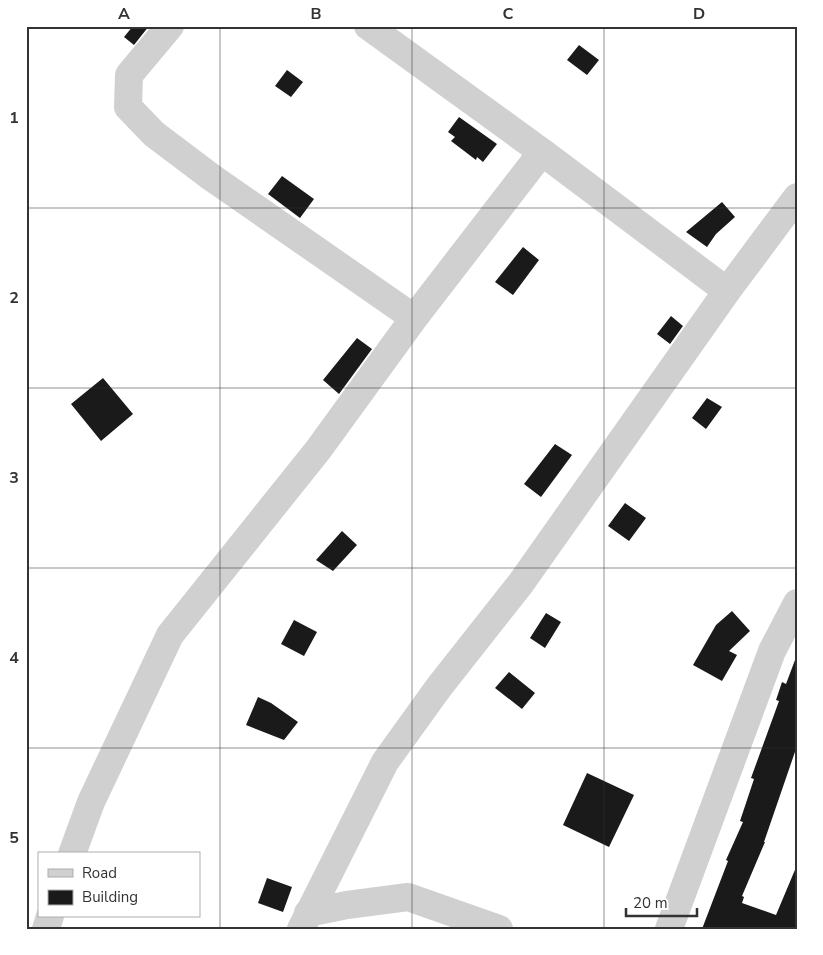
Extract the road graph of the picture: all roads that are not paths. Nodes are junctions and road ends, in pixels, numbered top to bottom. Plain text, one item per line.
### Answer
1 (170, 26) edge
2 (368, 26) edge
3 (542, 152) junction
4 (797, 197) edge
5 (727, 291) junction
6 (414, 318) junction
7 (797, 603) edge
8 (73, 852) edge
9 (305, 921) edge
10 (499, 929) edge
11 (669, 929) edge

1 - 6 street
2 - 3 street
3 - 5 street
3 - 6 street
4 - 5 street
5 - 9 street
6 - 8 street
7 - 11 street
9 - 10 street

